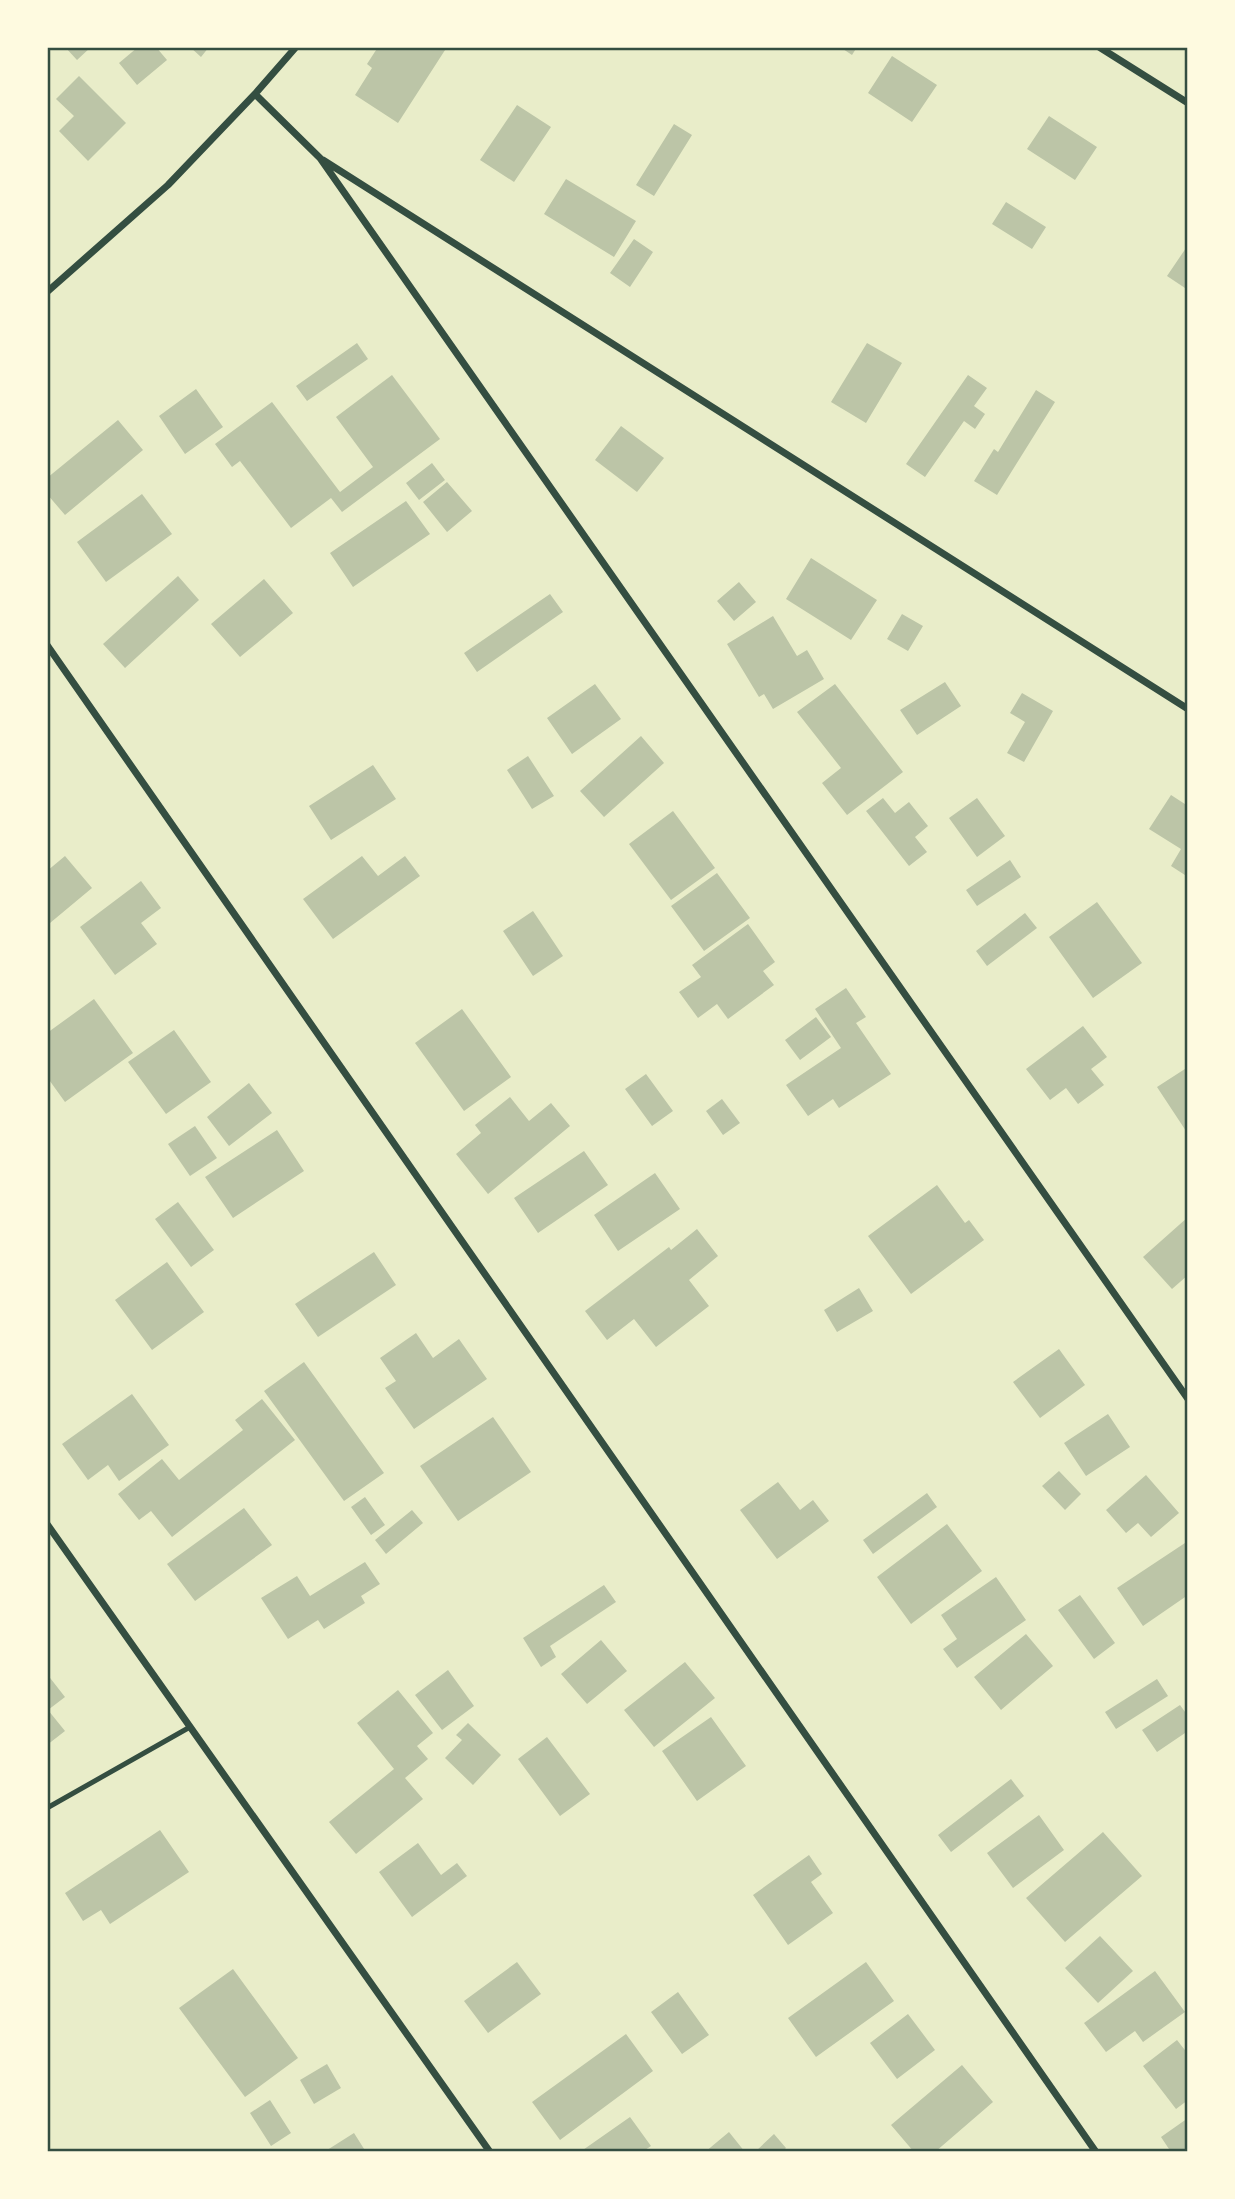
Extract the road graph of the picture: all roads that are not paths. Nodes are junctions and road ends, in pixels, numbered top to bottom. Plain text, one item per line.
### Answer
1 (296, 47) edge
2 (1099, 47) edge
3 (255, 94) junction
4 (1188, 103) edge
5 (320, 158) junction
6 (47, 292) edge
7 (47, 645) edge
8 (1188, 709) edge
9 (1188, 1399) edge
10 (47, 1524) edge
11 (190, 1727) junction
12 (47, 1808) edge
13 (490, 2152) edge
14 (1096, 2152) edge

1 - 3 street
2 - 4 street
3 - 5 street
3 - 6 street
5 - 8 street
5 - 9 street
7 - 14 street
10 - 11 street
11 - 12 lane
11 - 13 street

